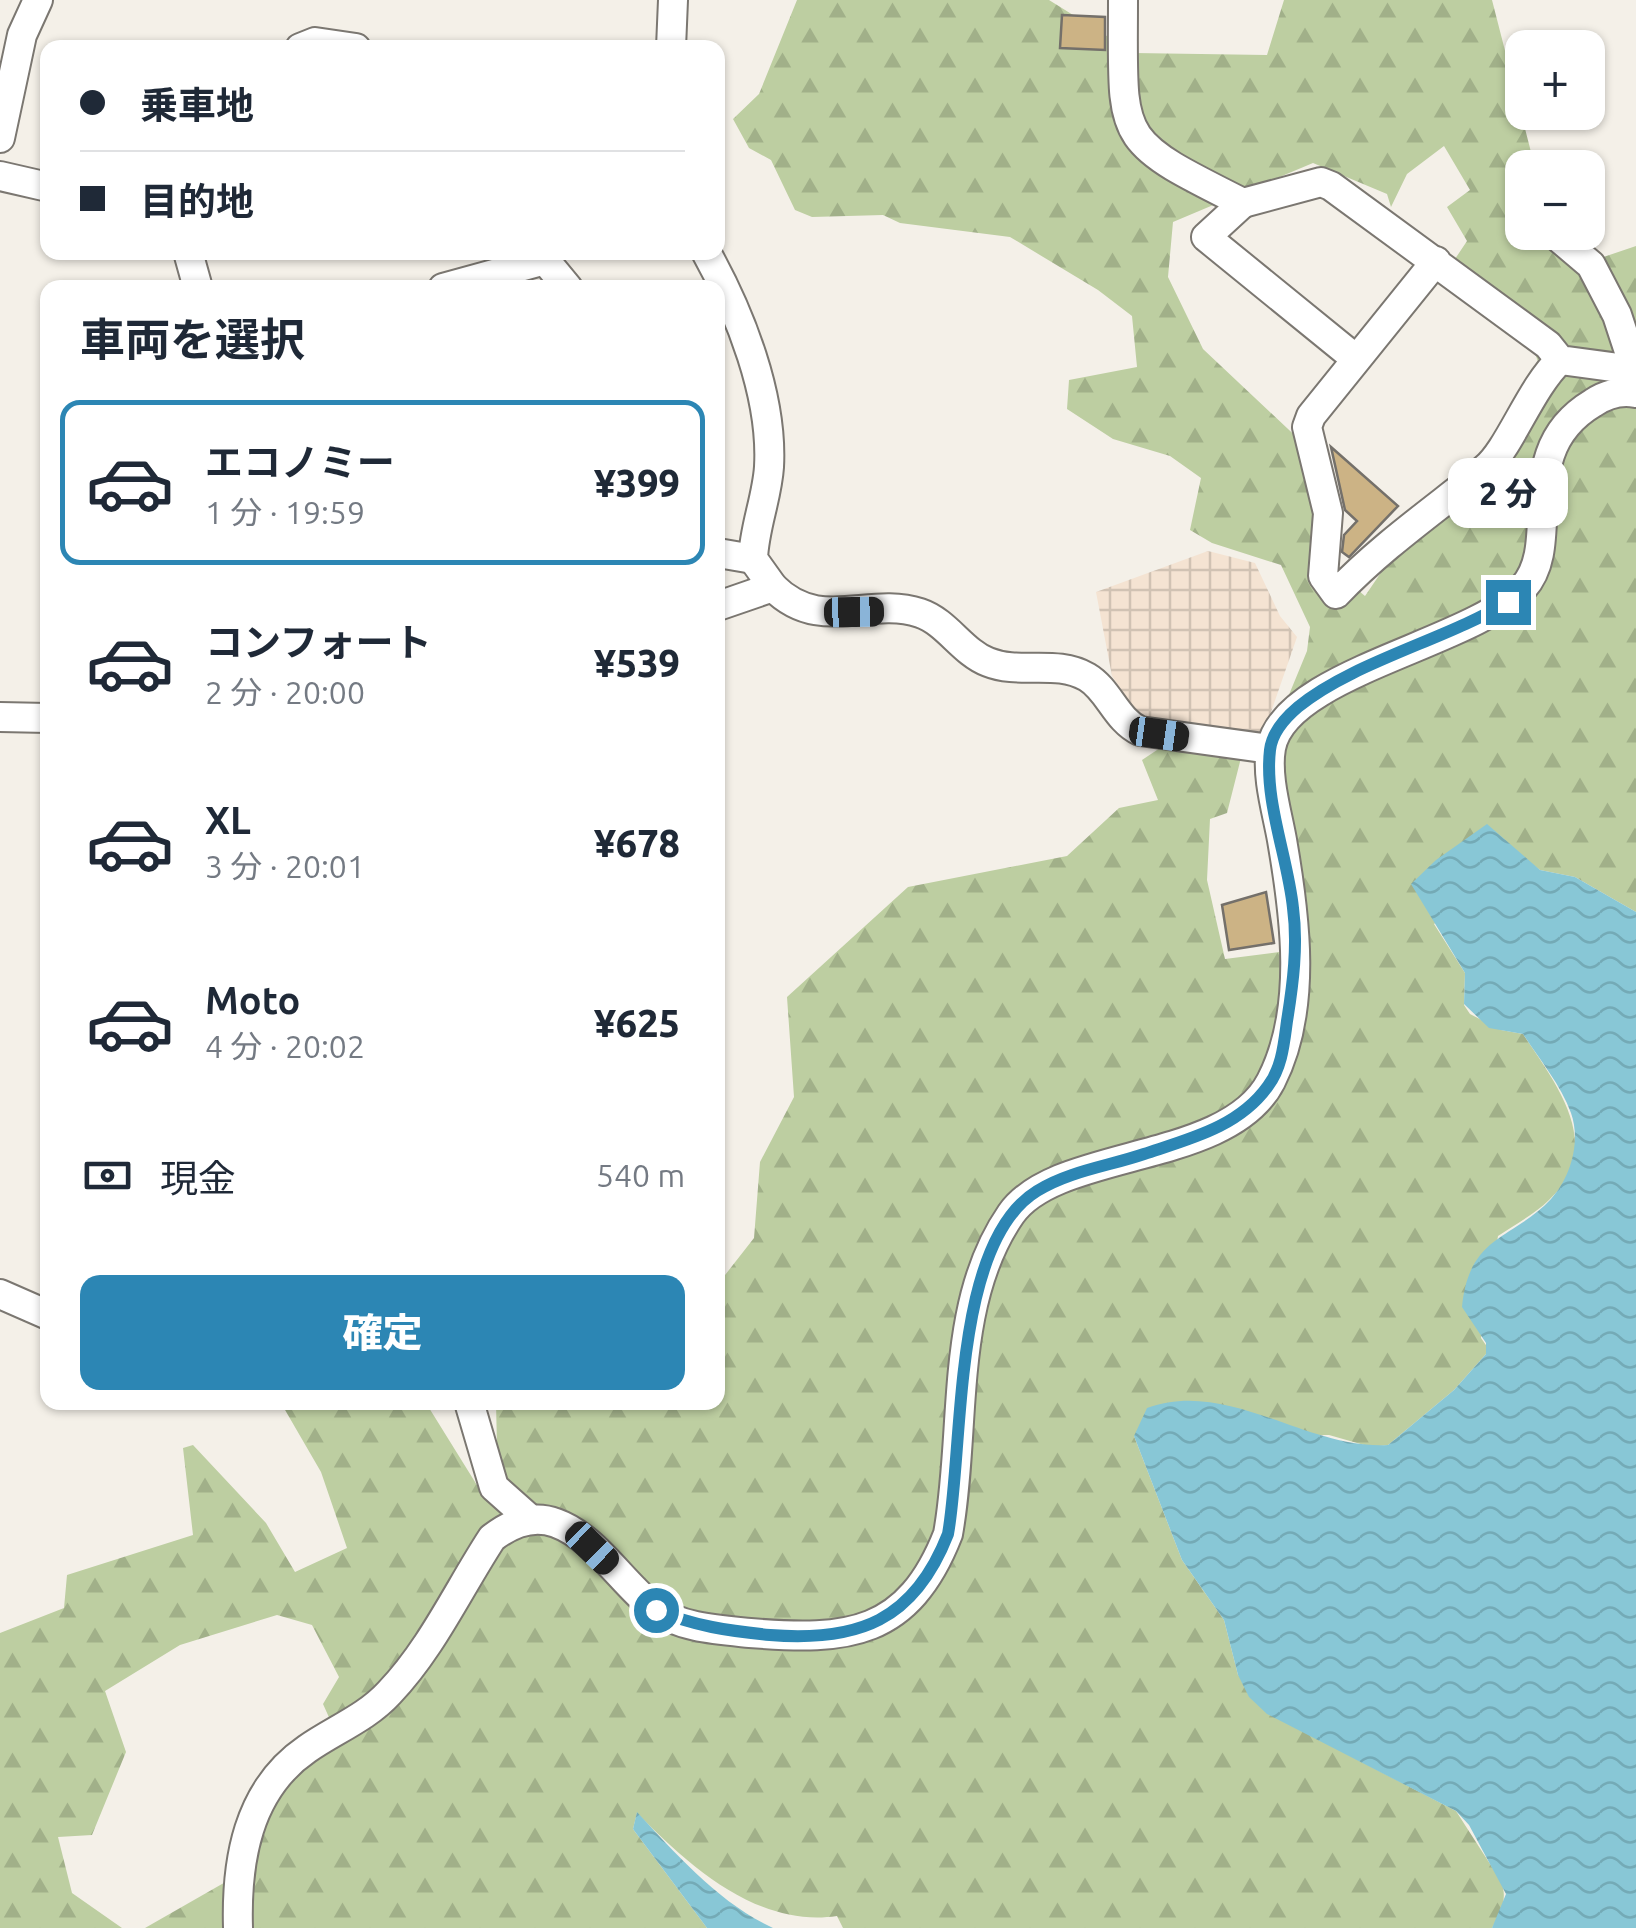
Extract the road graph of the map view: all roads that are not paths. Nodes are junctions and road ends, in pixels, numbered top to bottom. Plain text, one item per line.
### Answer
1 (673, 0) edge
2 (1123, 0) edge
3 (34, 2) edge
4 (671, 40) edge
5 (0, 138) edge
6 (0, 176) edge
7 (40, 185) edge
8 (1244, 203) junction
9 (1573, 250) edge
10 (531, 260) edge
11 (1436, 262) junction
12 (468, 280) edge
13 (725, 298) edge
14 (1356, 360) junction
15 (1560, 360) junction
16 (1635, 378) edge
17 (725, 555) edge
18 (753, 559) junction
19 (773, 587) junction
20 (725, 604) edge
21 (0, 716) edge
22 (40, 718) edge
23 (1270, 749) junction
24 (0, 1294) edge
25 (40, 1312) edge
26 (472, 1410) edge
27 (530, 1519) junction
28 (238, 1928) edge

1 - 4 street
2 - 8 street
3 - 5 street
6 - 7 street
8 - 11 street
8 - 14 street
9 - 16 street
10 - 12 street
11 - 14 street
11 - 15 street
13 - 18 street
14 - 15 street
15 - 16 street
16 - 23 street
17 - 18 street
18 - 19 street
19 - 20 street
19 - 23 street
21 - 22 street
23 - 27 street
24 - 25 street
26 - 27 street
27 - 28 street

